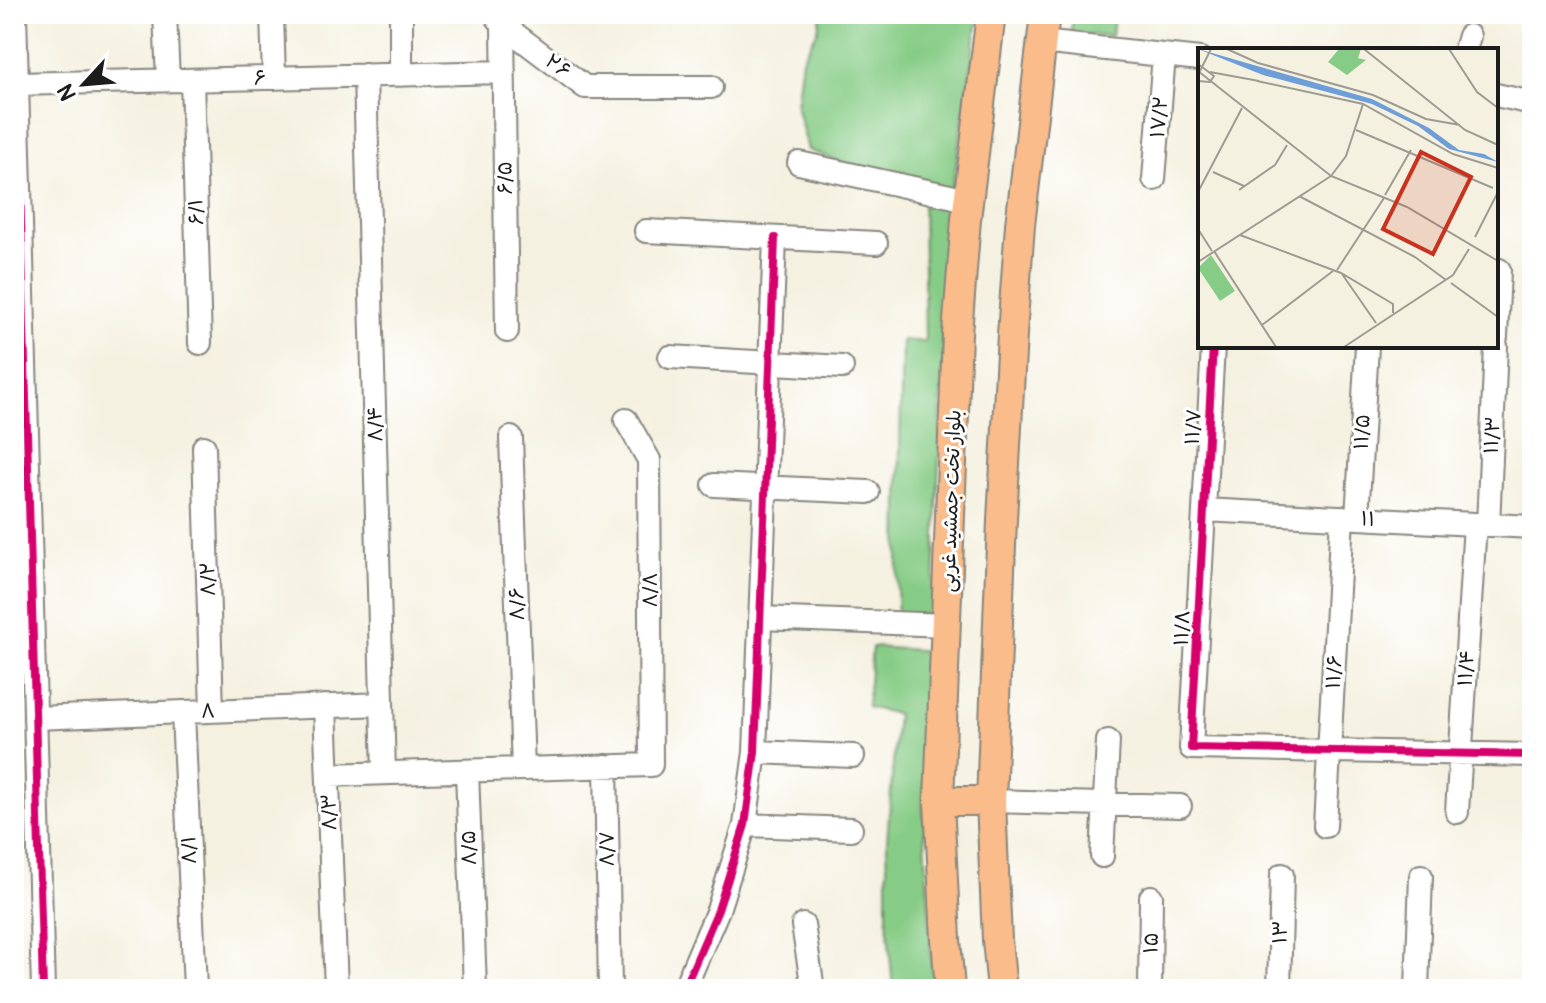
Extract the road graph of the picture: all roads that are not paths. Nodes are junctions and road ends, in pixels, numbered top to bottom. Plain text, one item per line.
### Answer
1 (15, 14) edge
2 (165, 14) edge
3 (272, 14) edge
4 (401, 14) edge
5 (991, 14) edge
6 (1045, 14) edge
7 (499, 20) edge
8 (1041, 42) junction
9 (1164, 55) junction
10 (1198, 59) edge
11 (504, 72) junction
12 (365, 75) junction
13 (401, 75) junction
14 (274, 78) junction
15 (168, 80) junction
16 (192, 80) junction
17 (17, 84) junction
18 (711, 87) dead end
19 (1498, 95) edge
20 (1532, 103) edge
21 (799, 163) dead end
22 (1154, 179) dead end
23 (968, 200) junction
24 (646, 231) dead end
25 (775, 238) junction
26 (876, 243) dead end
27 (1499, 270) dead end
28 (1498, 292) edge
29 (507, 331) dead end
30 (200, 343) dead end
31 (1213, 348) edge
32 (1367, 348) edge
33 (1496, 348) edge
34 (670, 357) dead end
35 (770, 363) junction
36 (842, 367) dead end
37 (626, 420) dead end
38 (511, 438) dead end
39 (204, 447) dead end
40 (714, 485) dead end
41 (765, 487) junction
42 (868, 492) dead end
43 (1204, 510) junction
44 (1350, 518) junction
45 (1481, 524) junction
46 (1532, 527) edge
47 (760, 618) junction
48 (946, 625) junction
49 (382, 704) junction
50 (325, 706) junction
51 (212, 711) junction
52 (183, 712) junction
53 (35, 718) junction
54 (1108, 741) dead end
55 (1329, 751) junction
56 (755, 752) junction
57 (1460, 754) junction
58 (1532, 755) edge
59 (853, 756) dead end
60 (606, 766) junction
61 (523, 769) junction
62 (467, 771) junction
63 (384, 773) junction
64 (328, 775) junction
65 (939, 801) junction
66 (991, 801) junction
67 (1105, 804) junction
68 (1180, 806) dead end
69 (1457, 812) dead end
70 (745, 825) junction
71 (1325, 826) dead end
72 (851, 829) dead end
73 (1102, 856) dead end
74 (1282, 875) dead end
75 (1421, 876) dead end
76 (1151, 897) dead end
77 (803, 925) dead end
78 (43, 989) edge
79 (195, 989) edge
80 (336, 989) edge
81 (475, 989) edge
82 (610, 989) edge
83 (684, 989) edge
84 (813, 989) edge
85 (950, 989) edge
86 (1002, 989) edge
87 (1150, 989) edge
88 (1279, 989) edge
89 (1417, 989) edge

1 - 17 street
2 - 15 street
3 - 14 street
4 - 13 street
5 - 23 main road, بلوار تخت جمشید غربی
6 - 8 main road
7 - 11 street, ۶/۵
7 - 18 street, ۲۶
8 - 9 street
8 - 66 main road
9 - 10 street
9 - 22 street, ۱۷/۲
11 - 13 street, ۶
11 - 29 street, ۶/۵
12 - 13 street, ۶
12 - 14 street, ۶
12 - 49 street, ۸/۴
14 - 16 street, ۶
15 - 16 street, ۶
15 - 17 street, ۶
16 - 30 street, ۶/۱
17 - 53 street
19 - 20 street
21 - 23 street
23 - 48 main road, بلوار تخت جمشید غربی
24 - 25 street
25 - 26 street
25 - 35 street
27 - 28 street
31 - 43 street, ۱۱/۷
32 - 44 street, ۱۱/۵
33 - 45 street, ۱۱/۳
34 - 35 street
35 - 36 street
35 - 41 street
37 - 60 street, ۸/۸
38 - 61 street, ۸/۶
39 - 51 street, ۸/۲
40 - 41 street
41 - 42 street
41 - 47 street
43 - 44 street, ۱۱
43 - 55 street, ۱۱/۸
44 - 45 street, ۱۱
44 - 55 street, ۱۱/۶
45 - 46 street, ۱۱
45 - 57 street, ۱۱/۴
47 - 48 street
47 - 56 street
48 - 65 main road, بلوار تخت جمشید غربی
49 - 50 street, ۸
49 - 63 street, ۸/۴
50 - 51 street, ۸
50 - 64 street, ۸/۳
51 - 52 street, ۸
52 - 53 street, ۸
52 - 79 street, ۸/۱
53 - 78 street
54 - 67 street
55 - 57 street
55 - 71 street, ۱۱/۶
56 - 59 street
56 - 70 street
57 - 58 street
57 - 69 street, ۱۱/۴
60 - 61 street
60 - 82 street, ۸/۷
61 - 62 street
62 - 63 street
62 - 81 street, ۸/۵
63 - 64 street
64 - 80 street, ۸/۳
65 - 66 main road
65 - 85 main road, بلوار تخت جمشید غربی
66 - 67 street
66 - 86 main road
67 - 68 street
67 - 73 street
70 - 72 street
70 - 83 street
74 - 88 street, ۱۳
75 - 89 street
76 - 87 street, ۱۵
77 - 84 street

